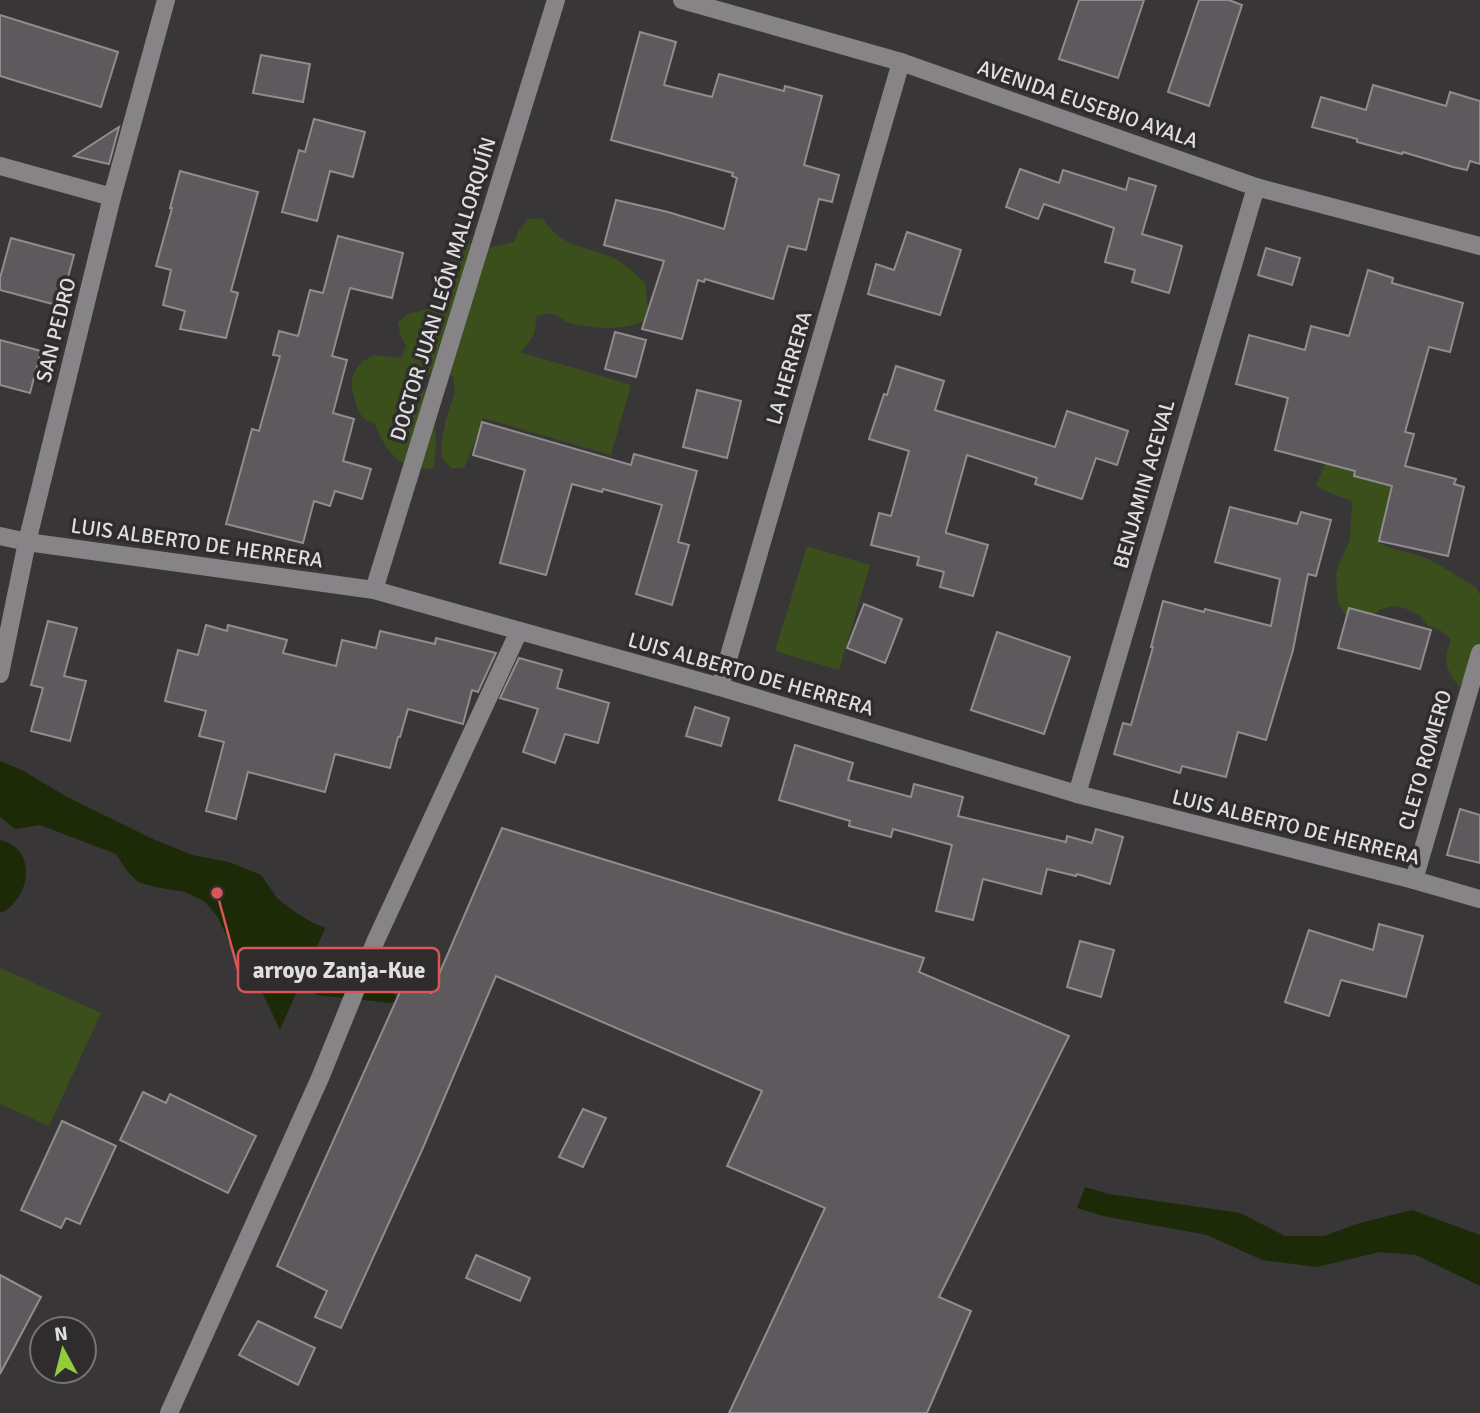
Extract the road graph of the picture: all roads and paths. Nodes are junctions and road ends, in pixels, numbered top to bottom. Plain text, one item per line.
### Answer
1 (166, 0) edge
2 (556, 0) edge
3 (682, 0) edge
4 (901, 62) junction
5 (0, 166) edge
6 (1256, 187) junction
7 (112, 197) junction
8 (1480, 246) edge
9 (0, 536) edge
10 (27, 542) junction
11 (374, 590) junction
12 (519, 631) junction
13 (1480, 653) edge
14 (0, 674) edge
15 (720, 687) junction
16 (1077, 794) junction
17 (1414, 880) junction
18 (1480, 899) edge
19 (169, 1413) edge

1 - 7 street, SAN PEDRO
2 - 11 street, DOCTOR JUAN LEÓN MALLORQUÍN
3 - 4 street, AVENIDA EUSEBIO AYALA
4 - 6 street, AVENIDA EUSEBIO AYALA
4 - 15 street, LA HERRERA
5 - 7 street
6 - 8 street, AVENIDA EUSEBIO AYALA
6 - 16 street, BENJAMIN ACEVAL
7 - 10 street, SAN PEDRO
9 - 10 street, LUIS ALBERTO DE HERRERA
10 - 11 street, LUIS ALBERTO DE HERRERA
10 - 14 street, SAN PEDRO
11 - 12 street, LUIS ALBERTO DE HERRERA
12 - 15 street, LUIS ALBERTO DE HERRERA
12 - 19 street
13 - 17 street, CLETO ROMERO
15 - 16 street, LUIS ALBERTO DE HERRERA
16 - 17 street, LUIS ALBERTO DE HERRERA
17 - 18 street, LUIS ALBERTO DE HERRERA

